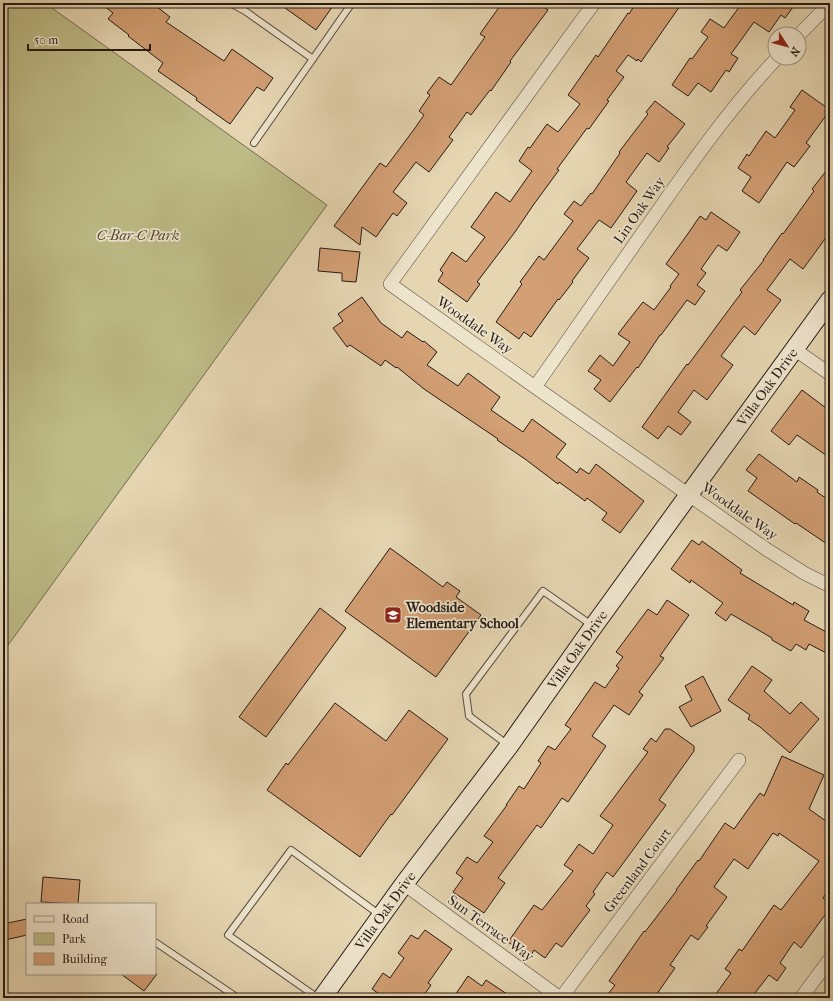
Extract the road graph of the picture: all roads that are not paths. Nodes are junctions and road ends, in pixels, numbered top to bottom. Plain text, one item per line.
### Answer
1 (228, 3) edge
2 (352, 3) edge
3 (594, 3) edge
4 (830, 3) edge
5 (807, 27) edge
6 (313, 59) junction
7 (770, 66) edge
8 (254, 143) dead end
9 (830, 300) edge
10 (794, 349) junction
11 (830, 374) edge
12 (535, 387) junction
13 (689, 494) junction
14 (830, 586) edge
15 (593, 627) junction
16 (509, 746) junction
17 (739, 760) dead end
18 (404, 884) junction
19 (382, 916) junction
20 (156, 943) edge
21 (830, 959) edge
22 (238, 998) edge
23 (318, 998) edge
24 (322, 998) edge
25 (560, 998) edge
26 (801, 998) edge

1 - 6 lane
2 - 6 lane
3 - 12 street, Wooddale Way
4 - 5 street
6 - 8 lane
7 - 12 street, Lin Oak Way
9 - 10 street, Villa Oak Drive
10 - 11 street
10 - 13 street, Villa Oak Drive
12 - 13 street, Wooddale Way
13 - 14 street, Wooddale Way
13 - 15 street, Villa Oak Drive
15 - 16 street, Villa Oak Drive
15 - 16 lane
16 - 18 street, Villa Oak Drive
17 - 25 street, Greenland Court
18 - 19 street, Villa Oak Drive
18 - 25 street, Sun Terrace Way
19 - 23 lane
19 - 24 street, Villa Oak Drive
20 - 22 lane
21 - 26 street

